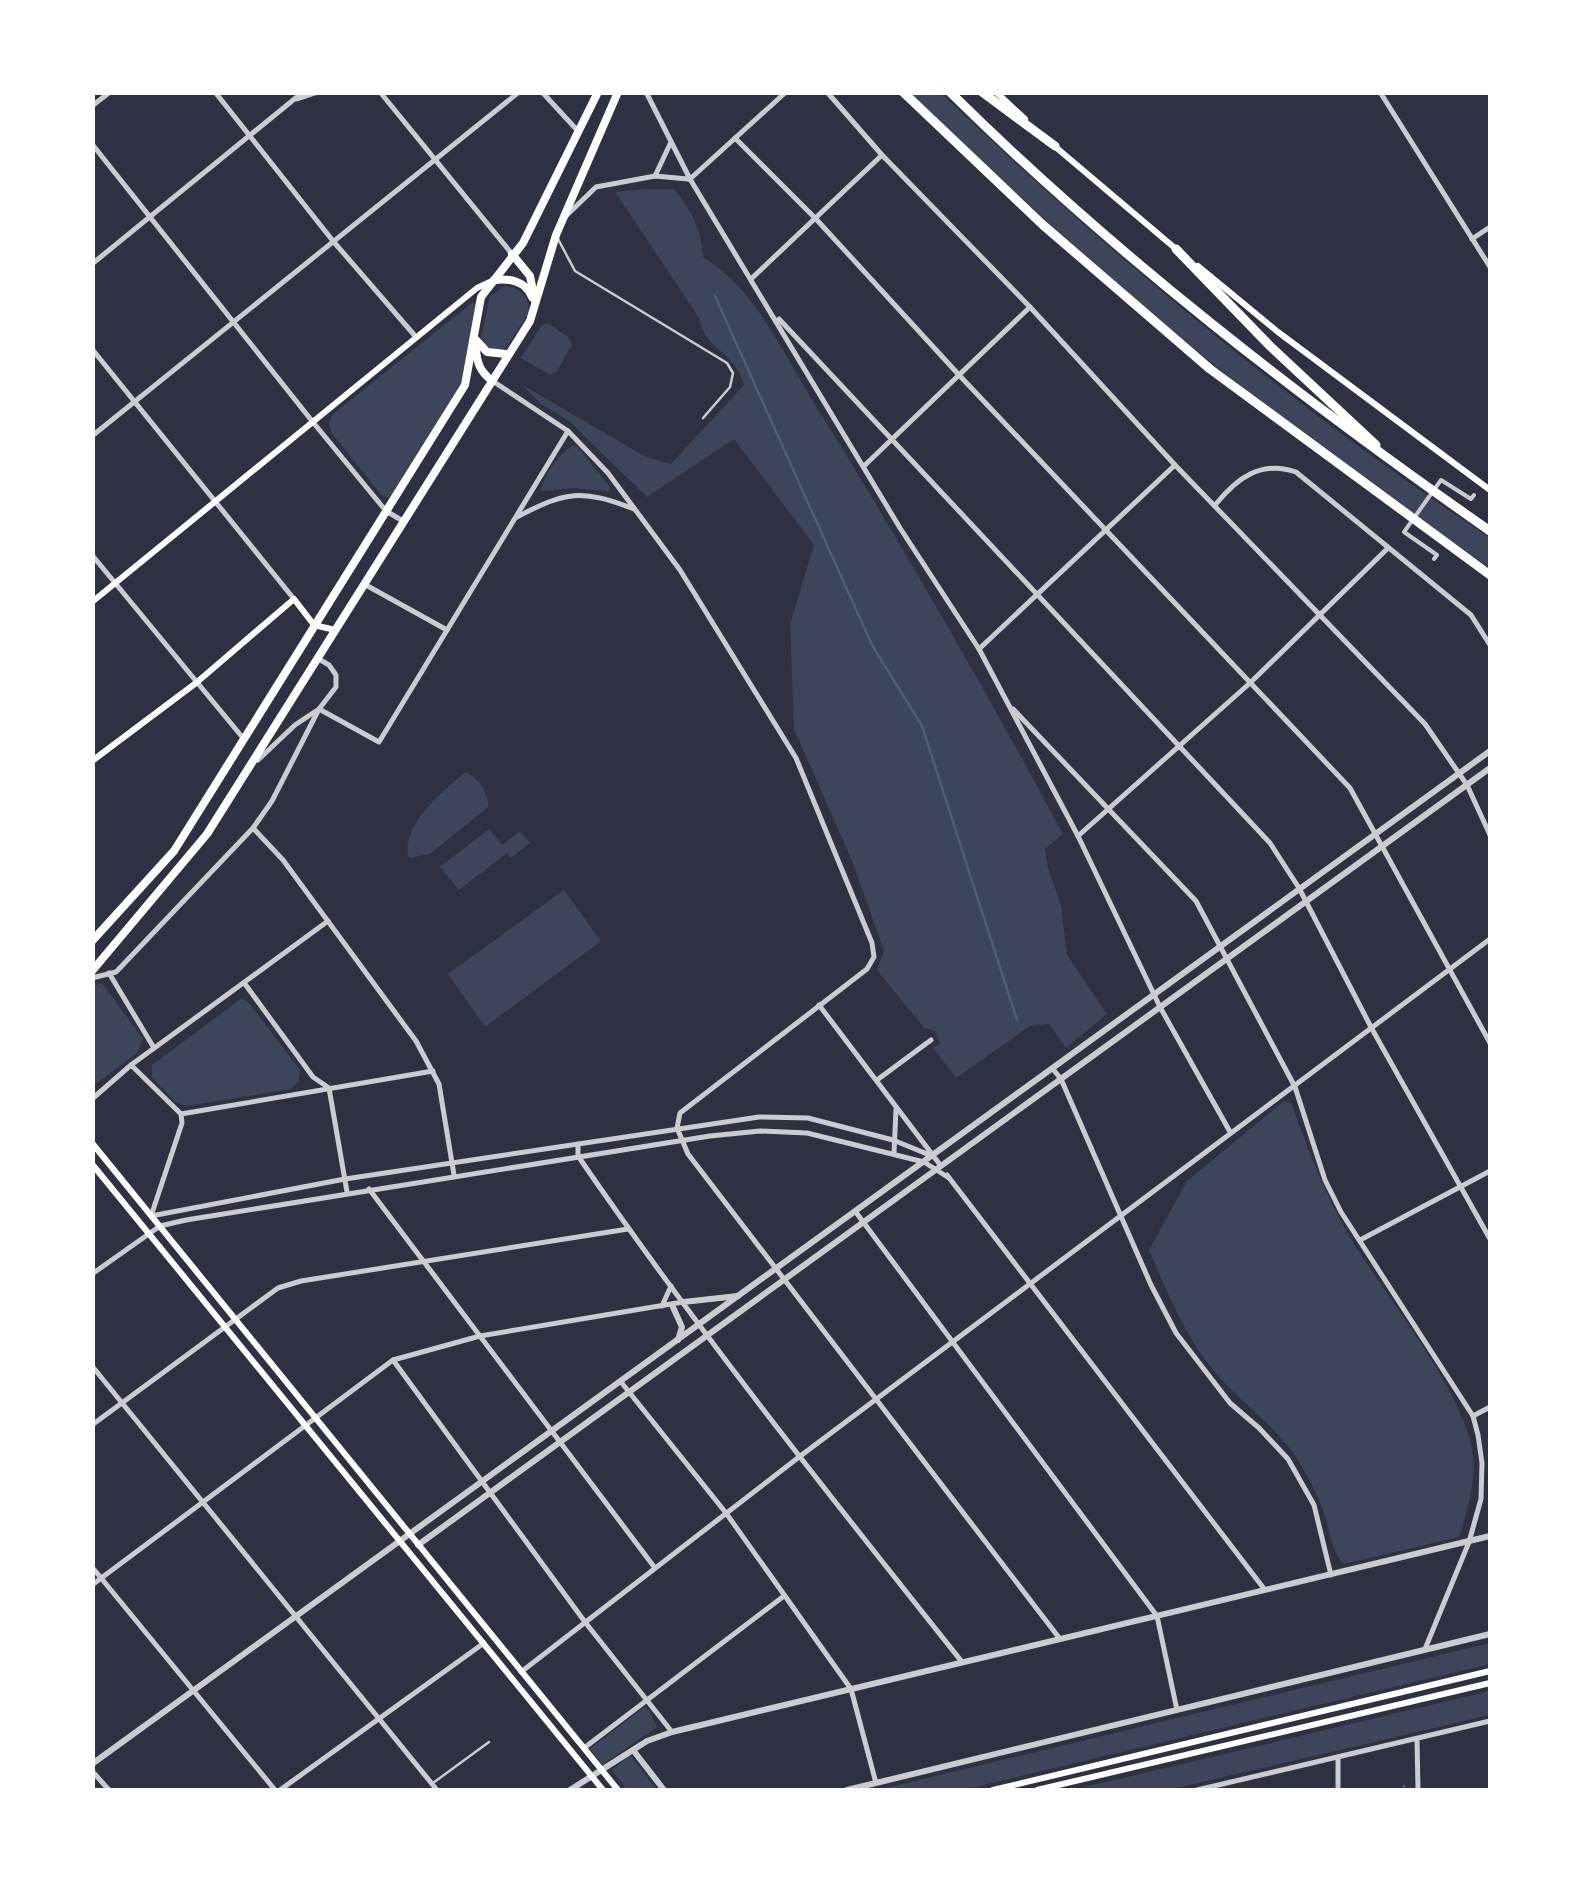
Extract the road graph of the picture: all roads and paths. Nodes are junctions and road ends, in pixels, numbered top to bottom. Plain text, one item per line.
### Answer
1 (110, 92) edge
2 (215, 92) edge
3 (303, 92) edge
4 (318, 92) edge
5 (380, 92) edge
6 (519, 92) edge
7 (542, 92) edge
8 (598, 92) edge
9 (618, 92) edge
10 (646, 92) edge
11 (786, 92) edge
12 (827, 92) edge
13 (894, 92) edge
14 (903, 92) edge
15 (950, 92) edge
16 (982, 92) edge
17 (996, 92) edge
18 (1380, 92) edge
19 (297, 99) junction
20 (92, 106) edge
21 (577, 130) junction
22 (251, 138) junction
23 (736, 138) junction
24 (952, 140) junction
25 (671, 142) junction
26 (92, 144) edge
27 (1055, 146) junction
28 (882, 156) junction
29 (434, 160) junction
30 (655, 176) junction
31 (690, 179) junction
32 (564, 216) junction
33 (150, 218) junction
34 (816, 220) junction
35 (1490, 227) edge
36 (556, 236) junction
37 (1472, 239) junction
38 (332, 242) junction
39 (1176, 249) junction
40 (512, 254) junction
41 (92, 264) edge
42 (1490, 268) edge
43 (750, 279) junction
44 (493, 280) junction
45 (536, 306) junction
46 (1030, 307) junction
47 (770, 310) junction
48 (234, 322) junction
49 (416, 337) junction
50 (475, 339) junction
51 (92, 348) edge
52 (506, 354) junction
53 (959, 375) junction
54 (491, 380) junction
55 (134, 402) junction
56 (703, 418) dead end
57 (312, 421) junction
58 (568, 431) junction
59 (92, 436) edge
60 (892, 438) junction
61 (1175, 464) junction
62 (864, 466) junction
63 (1408, 474) junction
64 (401, 487) junction
65 (1490, 490) edge
66 (1474, 495) dead end
67 (419, 496) junction
68 (215, 500) junction
69 (1215, 504) junction
70 (386, 510) junction
71 (635, 510) junction
72 (515, 519) junction
73 (403, 521) junction
74 (1104, 529) junction
75 (1490, 532) edge
76 (367, 541) junction
77 (1387, 549) junction
78 (382, 554) junction
79 (92, 555) edge
80 (1434, 558) dead end
81 (1490, 576) edge
82 (115, 583) junction
83 (364, 584) junction
84 (1035, 595) junction
85 (294, 599) junction
86 (92, 602) edge
87 (1318, 616) junction
88 (314, 625) junction
89 (335, 630) junction
90 (447, 630) junction
91 (1490, 646) edge
92 (978, 649) junction
93 (318, 658) junction
94 (1250, 683) junction
95 (196, 684) junction
96 (1008, 704) junction
97 (319, 709) junction
98 (243, 738) junction
99 (1180, 747) junction
100 (1490, 751) edge
101 (93, 760) edge
102 (1490, 768) edge
103 (245, 773) junction
104 (1460, 774) junction
105 (1467, 785) junction
106 (1111, 810) junction
107 (252, 828) junction
108 (1377, 832) junction
109 (1490, 835) edge
110 (1078, 836) junction
111 (1383, 844) junction
112 (1299, 888) junction
113 (1306, 901) junction
114 (328, 921) junction
115 (1490, 939) edge
116 (92, 941) edge
117 (1222, 944) junction
118 (1228, 957) junction
119 (92, 970) edge
120 (1449, 970) junction
121 (109, 974) junction
122 (92, 978) edge
123 (245, 984) junction
124 (1154, 994) junction
125 (820, 1005) junction
126 (1160, 1006) junction
127 (1372, 1029) junction
128 (931, 1040) dead end
129 (1490, 1043) edge
130 (155, 1048) junction
131 (132, 1065) junction
132 (1052, 1068) junction
133 (432, 1071) junction
134 (1060, 1079) junction
135 (876, 1081) junction
136 (1295, 1086) junction
137 (329, 1088) junction
138 (1011, 1098) junction
139 (92, 1099) edge
140 (896, 1106) junction
141 (1020, 1108) junction
142 (180, 1114) junction
143 (677, 1128) junction
144 (1230, 1132) junction
145 (682, 1140) junction
146 (894, 1140) junction
147 (578, 1143) junction
148 (92, 1144) edge
149 (562, 1146) junction
150 (894, 1152) junction
151 (578, 1156) junction
152 (932, 1156) junction
153 (564, 1158) junction
154 (924, 1162) junction
155 (452, 1163) junction
156 (92, 1164) edge
157 (937, 1168) junction
158 (1490, 1171) edge
159 (454, 1175) junction
160 (345, 1179) junction
161 (1462, 1186) junction
162 (369, 1189) junction
163 (347, 1192) junction
164 (855, 1212) junction
165 (1121, 1215) junction
166 (151, 1216) junction
167 (863, 1222) junction
168 (160, 1226) junction
169 (628, 1229) junction
170 (148, 1233) junction
171 (1362, 1239) junction
172 (1490, 1239) edge
173 (422, 1262) junction
174 (775, 1270) junction
175 (92, 1274) edge
176 (783, 1280) junction
177 (1028, 1284) junction
178 (671, 1286) junction
179 (739, 1296) junction
180 (683, 1302) junction
181 (667, 1306) junction
182 (235, 1318) junction
183 (700, 1324) junction
184 (224, 1326) junction
185 (708, 1335) junction
186 (480, 1336) junction
187 (678, 1340) junction
188 (952, 1342) junction
189 (393, 1360) junction
190 (92, 1366) edge
191 (620, 1382) junction
192 (630, 1391) junction
193 (875, 1400) junction
194 (123, 1403) junction
195 (1490, 1407) edge
196 (1473, 1416) junction
197 (316, 1418) junction
198 (92, 1425) edge
199 (306, 1426) junction
200 (552, 1431) junction
201 (561, 1441) junction
202 (799, 1457) junction
203 (482, 1481) junction
204 (492, 1492) junction
205 (204, 1503) junction
206 (726, 1514) junction
207 (410, 1534) junction
208 (1490, 1536) edge
209 (400, 1542) junction
210 (1469, 1542) junction
211 (418, 1545) junction
212 (92, 1567) edge
213 (656, 1568) junction
214 (1331, 1575) junction
215 (102, 1578) junction
216 (92, 1585) edge
217 (1265, 1590) junction
218 (785, 1596) junction
219 (1158, 1616) junction
220 (297, 1617) junction
221 (585, 1622) junction
222 (1490, 1634) edge
223 (1060, 1639) junction
224 (484, 1643) junction
225 (1425, 1649) junction
226 (962, 1662) junction
227 (521, 1672) junction
228 (1490, 1672) edge
229 (1490, 1682) edge
230 (851, 1689) junction
231 (194, 1692) junction
232 (646, 1699) junction
233 (1178, 1710) junction
234 (379, 1719) junction
235 (1490, 1721) edge
236 (672, 1732) junction
237 (1417, 1738) junction
238 (489, 1742) dead end
239 (584, 1748) junction
240 (632, 1750) junction
241 (1338, 1757) junction
242 (92, 1767) edge
243 (601, 1769) junction
244 (591, 1777) junction
245 (432, 1784) junction
246 (876, 1784) junction
247 (109, 1790) edge
248 (278, 1790) edge
249 (437, 1790) edge
250 (570, 1790) edge
251 (602, 1790) edge
252 (618, 1790) edge
253 (664, 1790) edge
254 (847, 1790) edge
255 (993, 1790) edge
256 (1037, 1790) edge
257 (1197, 1790) edge
258 (1338, 1790) edge
259 (1418, 1790) edge

1 - 20 street
2 - 22 street
3 - 19 street
4 - 19 street
5 - 29 street
6 - 29 street
7 - 21 street
8 - 21 main road
9 - 32 main road
10 - 25 street
11 - 23 street
12 - 28 street
13 - 24 highway
14 - 24 highway
15 - 63 highway
16 - 27 highway
17 - 27 main road
18 - 37 street
19 - 22 street
21 - 40 main road
22 - 33 street
22 - 38 street
23 - 31 street
23 - 34 street
24 - 81 highway
25 - 30 street
25 - 31 street
26 - 33 street
27 - 39 main road
28 - 34 street
28 - 46 street
29 - 38 street
29 - 40 street
30 - 31 street
30 - 32 street
31 - 43 street
32 - 36 main road
33 - 41 street
33 - 48 street
34 - 43 street
34 - 53 street
35 - 37 street
36 - 45 main road
36 - 56 lane
37 - 42 street
38 - 48 street
38 - 49 street
39 - 63 highway
39 - 65 main road
40 - 44 main road
40 - 45 main road
43 - 47 street
44 - 45 main road
44 - 49 main road
44 - 50 main road
45 - 52 main road
46 - 53 street
46 - 61 street
47 - 60 street
47 - 62 street
48 - 55 street
48 - 57 street
49 - 57 main road
50 - 52 main road
50 - 54 main road
50 - 64 main road
51 - 55 street
52 - 54 main road
53 - 60 street
53 - 74 street
54 - 58 street
54 - 67 main road
55 - 59 street
55 - 68 street
57 - 68 main road
57 - 70 street
58 - 71 street
58 - 72 street
60 - 62 street
60 - 84 street
61 - 69 street
61 - 74 street
62 - 92 street
63 - 75 highway
64 - 67 main road
64 - 70 main road
66 - 80 street
67 - 73 main road
68 - 82 main road
68 - 85 street
69 - 77 street
69 - 87 street
70 - 73 street
70 - 76 main road
71 - 72 street
71 - 125 street
72 - 90 street
73 - 78 main road
74 - 84 street
74 - 94 street
76 - 78 main road
76 - 88 main road
77 - 87 street
77 - 91 street
78 - 83 main road
79 - 82 street
82 - 86 main road
82 - 95 street
83 - 89 main road
83 - 90 street
84 - 92 street
84 - 99 street
85 - 88 main road
85 - 95 main road
87 - 94 street
87 - 104 street
88 - 89 main road
88 - 98 main road
89 - 93 main road
90 - 97 street
92 - 96 street
93 - 97 street
93 - 103 main road
94 - 99 street
94 - 108 street
95 - 98 street
95 - 101 main road
96 - 106 street
96 - 110 street
97 - 103 street
97 - 107 street
98 - 116 main road
99 - 106 street
99 - 112 street
100 - 104 street
102 - 105 street
103 - 119 main road
104 - 105 street
104 - 108 street
105 - 109 street
105 - 111 street
106 - 110 street
106 - 117 street
107 - 114 street
107 - 121 street
108 - 111 street
108 - 112 street
110 - 124 street
111 - 113 street
111 - 120 street
112 - 113 street
112 - 117 street
113 - 118 street
113 - 127 street
114 - 123 street
114 - 133 street
115 - 120 street
117 - 118 street
117 - 124 street
118 - 126 street
118 - 136 street
120 - 127 street
120 - 129 street
121 - 122 street
121 - 130 street
123 - 130 street
123 - 137 street
124 - 126 street
124 - 132 street
125 - 135 street
125 - 143 street
126 - 134 street
126 - 144 street
127 - 136 street
127 - 161 street
128 - 135 street
130 - 131 street
131 - 139 street
131 - 142 street
132 - 134 street
132 - 138 street
133 - 137 street
133 - 155 street
134 - 141 street
134 - 165 street
135 - 140 street
136 - 144 street
136 - 171 street
137 - 142 street
137 - 160 street
138 - 141 street
138 - 152 street
140 - 146 street
140 - 152 street
141 - 157 street
142 - 166 street
143 - 145 street
143 - 146 street
143 - 147 street
144 - 165 street
145 - 150 street
145 - 151 street
145 - 174 street
146 - 150 street
146 - 152 street
147 - 149 street
147 - 151 street
148 - 166 main road
149 - 153 street
149 - 155 street
150 - 154 street
151 - 153 street
151 - 169 street
152 - 154 street
152 - 157 street
153 - 159 street
154 - 157 street
154 - 164 street
155 - 159 street
155 - 160 street
156 - 170 main road
157 - 167 street
157 - 177 street
158 - 161 street
159 - 162 street
160 - 163 street
160 - 166 street
161 - 171 street
161 - 172 street
162 - 163 street
162 - 173 street
163 - 168 street
164 - 167 street
164 - 174 street
165 - 177 street
165 - 214 street
166 - 168 main road
167 - 176 street
167 - 188 street
168 - 170 street
168 - 182 main road
169 - 173 street
169 - 178 street
170 - 175 street
170 - 184 main road
171 - 196 street
173 - 182 street
173 - 186 street
174 - 176 street
174 - 179 street
176 - 185 street
176 - 193 street
177 - 188 street
177 - 217 street
178 - 180 street
178 - 181 street
179 - 180 street
179 - 183 street
180 - 181 street
180 - 183 street
181 - 186 street
181 - 187 street
182 - 184 street
182 - 197 main road
183 - 185 street
183 - 187 street
184 - 194 street
184 - 199 main road
185 - 192 street
185 - 202 street
186 - 189 street
186 - 200 street
187 - 191 street
188 - 193 street
188 - 219 street
189 - 197 street
189 - 203 street
190 - 194 street
191 - 192 street
191 - 200 street
192 - 201 street
192 - 206 street
193 - 202 street
193 - 223 street
194 - 198 street
194 - 205 street
195 - 196 street
196 - 210 street
197 - 199 street
197 - 207 main road
199 - 205 street
199 - 209 main road
200 - 201 street
200 - 203 street
201 - 204 street
201 - 213 street
202 - 206 street
202 - 226 street
203 - 204 street
203 - 207 street
204 - 211 street
204 - 221 street
205 - 215 street
205 - 220 street
206 - 213 street
206 - 218 street
207 - 209 street
207 - 211 main road
208 - 210 street
209 - 220 street
209 - 224 main road
210 - 214 street
210 - 225 street
211 - 227 main road
212 - 215 street
213 - 221 street
214 - 217 street
215 - 216 street
215 - 231 street
217 - 219 street
218 - 230 street
218 - 232 street
219 - 223 street
219 - 233 street
220 - 231 street
220 - 234 street
221 - 227 street
221 - 232 street
222 - 225 street
223 - 226 street
224 - 234 street
224 - 244 main road
225 - 233 street
226 - 230 street
227 - 239 main road
228 - 255 main road
229 - 256 main road
230 - 236 street
230 - 246 street
231 - 242 street
231 - 248 street
232 - 236 street
232 - 239 street
233 - 246 street
234 - 245 street
234 - 248 street
235 - 237 street
236 - 240 street
237 - 241 street
237 - 259 street
238 - 245 lane
239 - 243 main road
240 - 243 street
240 - 253 street
241 - 257 street
241 - 258 street
242 - 247 street
243 - 244 street
243 - 252 main road
244 - 250 street
244 - 251 main road
245 - 249 street
246 - 254 street

